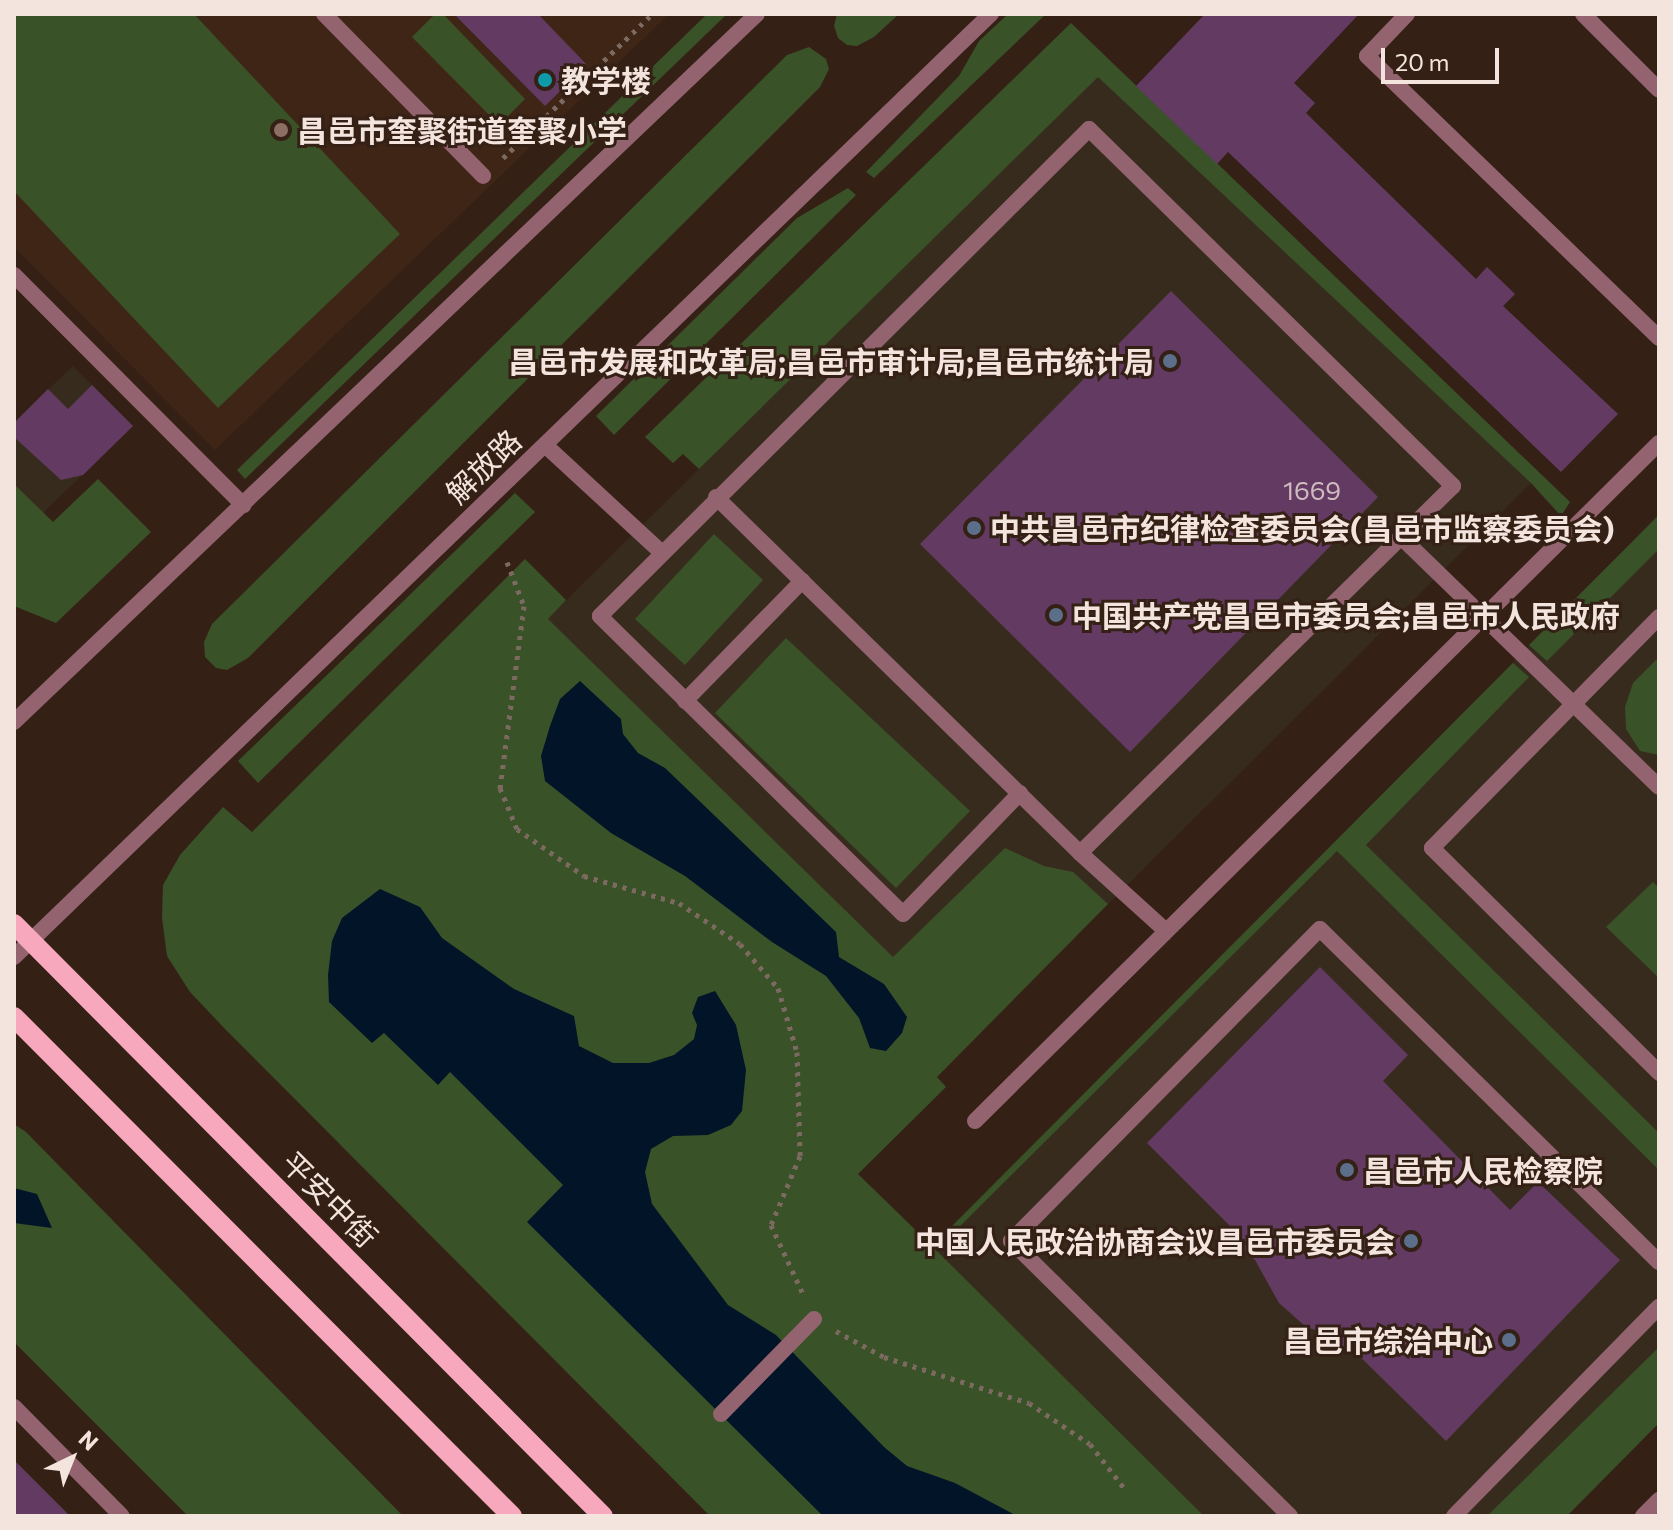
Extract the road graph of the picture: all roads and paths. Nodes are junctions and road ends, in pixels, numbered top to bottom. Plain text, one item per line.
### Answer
1 (324, 14) edge
2 (652, 14) edge
3 (757, 14) edge
4 (991, 14) edge
5 (1407, 14) edge
6 (1583, 14) edge
7 (1659, 90) edge
8 (483, 176) joint
9 (14, 275) edge
10 (1659, 338) edge
11 (1659, 443) edge
12 (545, 445) junction
13 (716, 497) junction
14 (243, 505) junction
15 (1401, 537) junction
16 (661, 552) junction
17 (507, 562) dead end
18 (802, 581) junction
19 (1483, 615) junction
20 (1659, 617) edge
21 (685, 701) junction
22 (1574, 704) junction
23 (14, 722) edge
24 (1659, 787) edge
25 (1020, 793) junction
26 (1080, 853) junction
27 (14, 924) edge
28 (1166, 931) junction
29 (30, 940) junction
30 (14, 957) edge
31 (14, 1017) edge
32 (1659, 1073) edge
33 (975, 1121) dead end
34 (1659, 1262) edge
35 (1659, 1307) edge
36 (814, 1319) junction
37 (14, 1407) edge
38 (721, 1414) dead end
39 (1124, 1488) dead end
40 (1659, 1500) edge
41 (122, 1516) edge
42 (512, 1516) edge
43 (603, 1516) edge
44 (1290, 1516) edge
45 (1454, 1516) edge
46 (1643, 1516) edge

1 - 8 street
2 - 8 path
3 - 14 street
4 - 12 street, 解放路
5 - 10 street
6 - 7 street
9 - 14 street
11 - 19 street
12 - 16 street
12 - 29 street, 解放路
13 - 15 street
13 - 16 street
13 - 18 street
14 - 23 street
15 - 19 street
15 - 26 street
16 - 21 street
17 - 36 path
18 - 21 street
18 - 25 street
19 - 22 street
19 - 28 street
20 - 22 street
21 - 25 street
22 - 24 street
22 - 32 street
25 - 26 street
26 - 28 street
27 - 29 main road, 平安中街
28 - 33 street
29 - 30 street, 解放路
29 - 43 main road, 平安中街
31 - 42 main road
34 - 44 street
35 - 45 street
36 - 38 street
36 - 39 path
37 - 41 street
40 - 46 street

